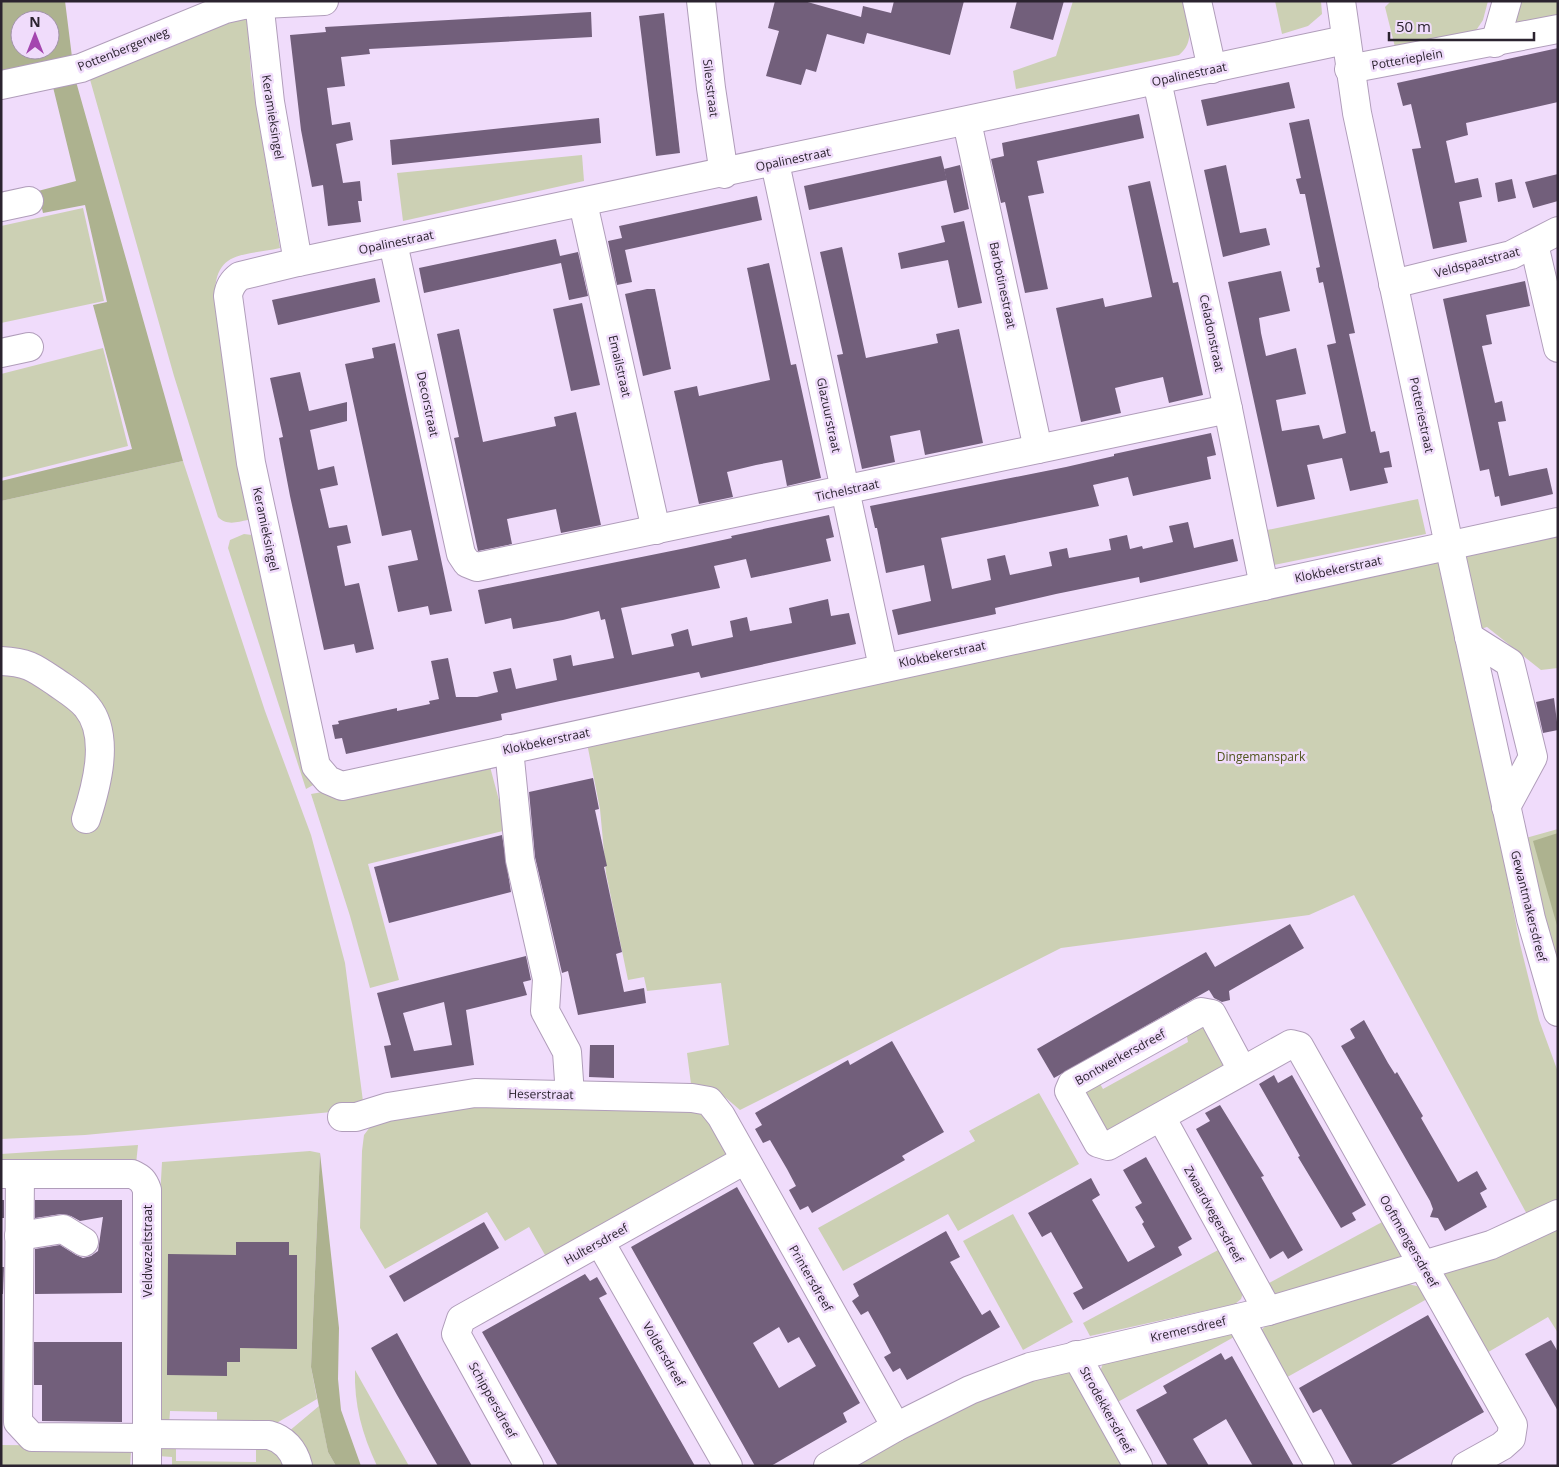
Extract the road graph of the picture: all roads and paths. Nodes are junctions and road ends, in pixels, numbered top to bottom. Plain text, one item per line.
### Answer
1 (324, 1) edge
2 (701, 1) edge
3 (1197, 1) edge
4 (1341, 1) edge
5 (1507, 1) edge
6 (253, 3) edge
7 (1558, 29) edge
8 (1345, 40) junction
9 (1495, 43) junction
10 (1212, 69) junction
11 (1349, 69) junction
12 (1157, 81) junction
13 (1, 85) edge
14 (967, 122) junction
15 (776, 163) junction
16 (724, 174) junction
17 (29, 201) dead end
18 (583, 203) junction
19 (1, 207) edge
20 (1558, 231) edge
21 (393, 243) junction
22 (1534, 244) junction
23 (298, 262) junction
24 (240, 276) joint
25 (1393, 284) junction
26 (29, 346) dead end
27 (1558, 348) edge
28 (1, 353) edge
29 (1228, 409) junction
30 (1038, 449) junction
31 (845, 490) junction
32 (1558, 522) edge
33 (656, 530) junction
34 (1449, 545) junction
35 (467, 563) joint
36 (1264, 586) junction
37 (1469, 637) junction
38 (1, 661) edge
39 (883, 667) junction
40 (509, 750) junction
41 (328, 780) joint
42 (1508, 817) junction
43 (86, 819) dead end
44 (1558, 1012) edge
45 (1298, 1046) joint
46 (1242, 1070) junction
47 (570, 1095) junction
48 (342, 1117) dead end
49 (1161, 1117) junction
50 (728, 1128) joint
51 (745, 1160) junction
52 (10, 1174) edge
53 (1558, 1214) edge
54 (19, 1236) junction
55 (84, 1242) dead end
56 (600, 1242) junction
57 (1423, 1266) junction
58 (1268, 1311) junction
59 (1239, 1318) junction
60 (456, 1334) joint
61 (1076, 1355) junction
62 (896, 1427) junction
63 (148, 1436) junction
64 (147, 1466) edge
65 (298, 1466) edge
66 (529, 1466) edge
67 (728, 1466) edge
68 (828, 1466) edge
69 (1138, 1466) edge
70 (1320, 1466) edge
71 (1466, 1466) edge

1 - 6 street, Pottenbergerweg
2 - 16 street, Silexstraat
3 - 10 street
4 - 8 street, Potteriestraat
5 - 9 street
6 - 13 street, Pottenbergerweg
6 - 23 street, Keramieksingel
7 - 9 street, Potterieplein
8 - 10 street, Opalinestraat
8 - 11 street, Potteriestraat
9 - 11 street, Potterieplein
10 - 12 street, Opalinestraat
11 - 25 street, Potteriestraat
12 - 14 street, Opalinestraat
12 - 29 street, Celadonstraat
14 - 15 street, Opalinestraat
14 - 30 street, Barbotinestraat
15 - 16 street, Opalinestraat
15 - 31 street, Glazuurstraat
16 - 18 street, Opalinestraat
17 - 19 street
18 - 21 street, Opalinestraat
18 - 33 street, Emailstraat
20 - 22 street, Veldspaatstraat
21 - 23 street, Opalinestraat
21 - 35 street, Decorstraat
22 - 25 street, Veldspaatstraat
22 - 27 street
23 - 24 street, Opalinestraat
24 - 41 street, Keramieksingel
25 - 34 street, Potteriestraat
26 - 28 street
29 - 30 street, Tichelstraat
29 - 36 street, Celadonstraat
30 - 31 street, Tichelstraat
31 - 33 street, Tichelstraat
31 - 39 street, Glazuurstraat
32 - 34 street, Klokbekerstraat
33 - 35 street, Tichelstraat
34 - 36 street, Klokbekerstraat
34 - 37 street, Potteriestraat
36 - 39 street, Klokbekerstraat
37 - 42 street, Potteriestraat
37 - 42 street
38 - 43 street
39 - 40 street, Klokbekerstraat
40 - 41 street, Klokbekerstraat
40 - 47 street
42 - 44 street, Gewantmakersdreef
45 - 46 street, Bontwerkersdreef
45 - 57 street, Ooftmengersdreef
46 - 49 street, Bontwerkersdreef
46 - 49 street, Bontwerkersdreef
47 - 48 street, Heserstraat
47 - 50 street, Heserstraat
49 - 58 street, Zwaardvegersdreef
50 - 51 street, Printersdreef
51 - 56 street, Hultersdreef
51 - 62 street, Printersdreef
52 - 54 street
52 - 63 street, Veldwezeltstraat
53 - 57 street, Kremersdreef
54 - 55 street
54 - 63 street
56 - 60 street, Hultersdreef
56 - 67 street, Voldersdreef
57 - 58 street, Kremersdreef
57 - 71 street, Ooftmengersdreef
58 - 59 street, Kremersdreef
59 - 61 street, Kremersdreef
59 - 70 street
60 - 66 street, Schippersdreef
61 - 62 street, Kremersdreef
61 - 69 street, Strodekkersdreef
62 - 68 street, Kremersdreef
63 - 64 street, Veldwezeltstraat
63 - 65 street

